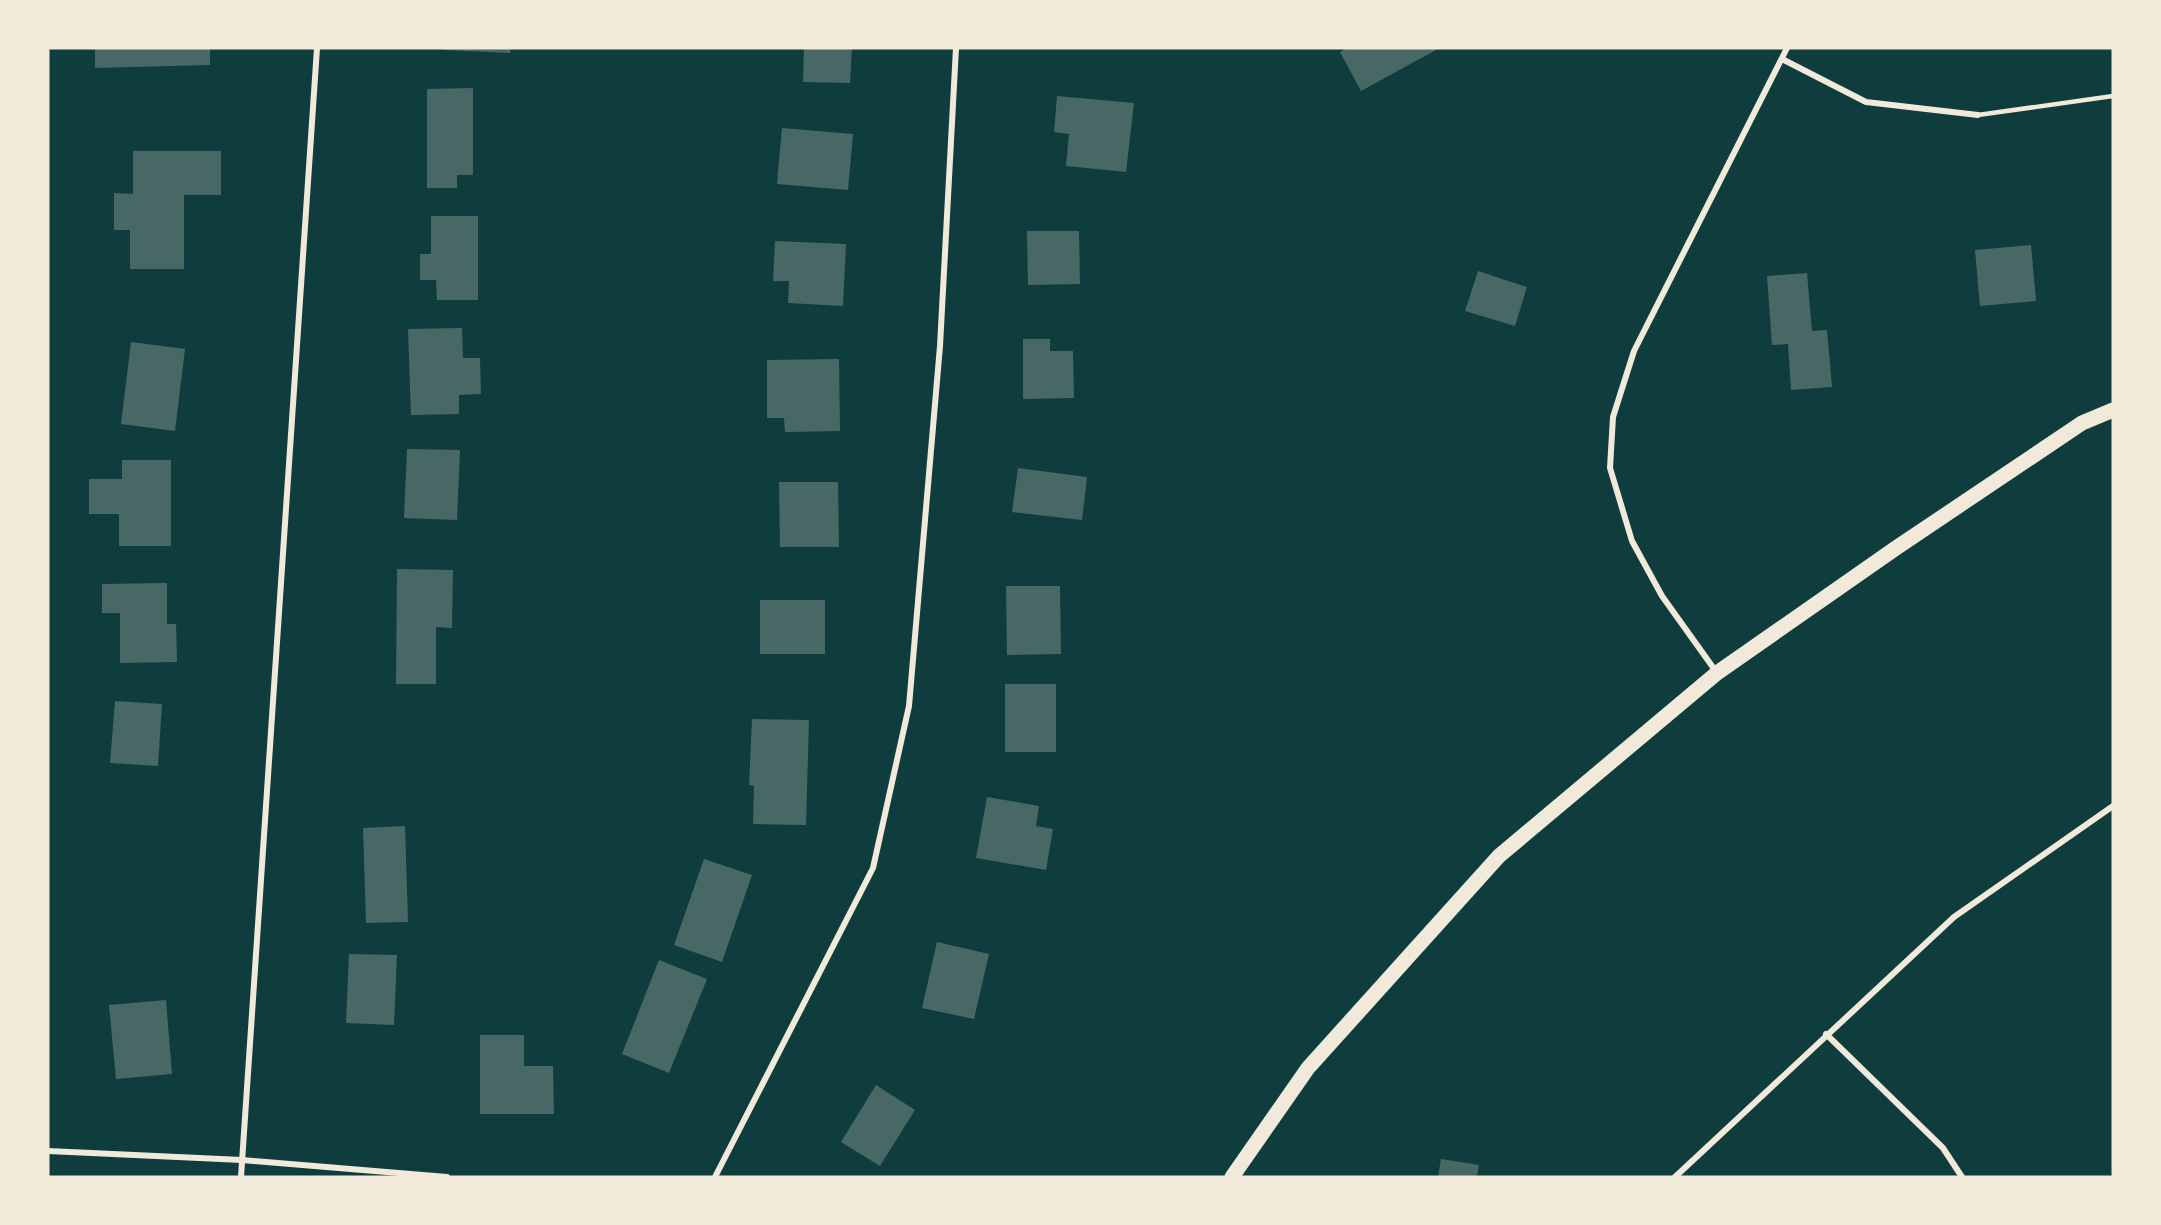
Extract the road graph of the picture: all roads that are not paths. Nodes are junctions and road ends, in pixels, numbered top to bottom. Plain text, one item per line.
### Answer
1 (317, 48) edge
2 (956, 48) edge
3 (1787, 48) edge
4 (1782, 59) junction
5 (2113, 96) edge
6 (1978, 115) joint
7 (2113, 410) edge
8 (1717, 673) junction
9 (2113, 806) edge
10 (1826, 1034) junction
11 (48, 1151) edge
12 (242, 1160) junction
13 (241, 1177) edge
14 (447, 1177) edge
15 (715, 1177) edge
16 (1232, 1177) edge
17 (1675, 1177) edge
18 (1962, 1177) edge

1 - 12 street
2 - 15 street
3 - 4 street
4 - 6 street
4 - 8 street
5 - 6 lane
7 - 8 main road
8 - 16 main road
9 - 10 street
10 - 17 street
10 - 18 street
11 - 12 street
12 - 13 street
12 - 14 street

